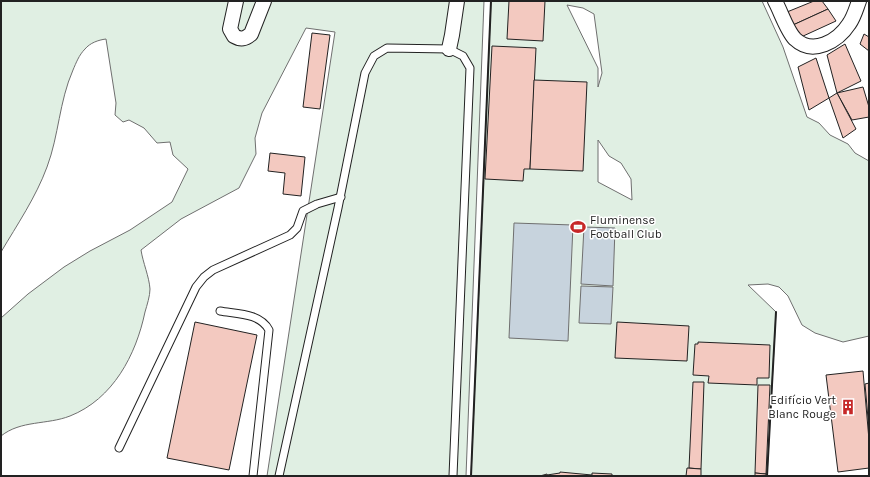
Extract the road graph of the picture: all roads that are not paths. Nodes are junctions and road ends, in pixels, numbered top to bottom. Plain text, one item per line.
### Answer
1 (236, 1) edge
2 (264, 1) edge
3 (457, 1) edge
4 (775, 1) edge
5 (859, 1) edge
6 (449, 49) junction
7 (340, 197) junction
8 (220, 311) dead end
9 (119, 448) dead end
10 (253, 476) edge
11 (279, 476) edge
12 (453, 476) edge

1 - 2 street
3 - 6 street
4 - 5 street
6 - 7 lane
6 - 12 lane
7 - 9 lane
7 - 11 lane
8 - 10 lane

